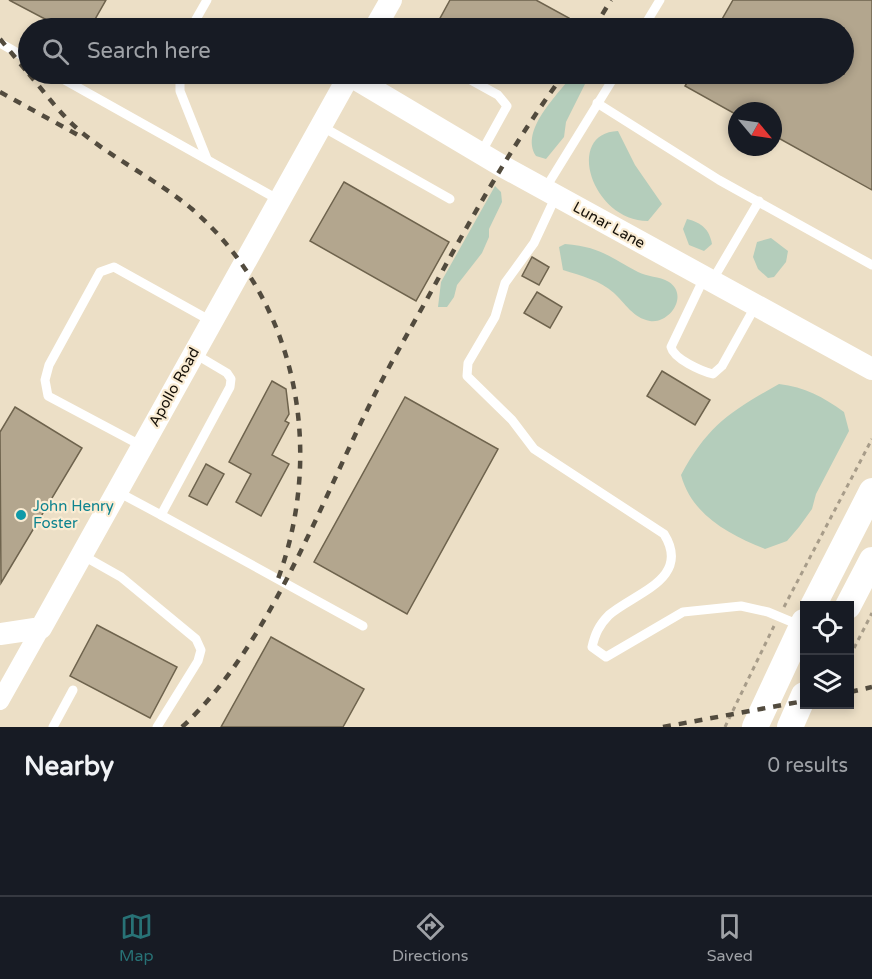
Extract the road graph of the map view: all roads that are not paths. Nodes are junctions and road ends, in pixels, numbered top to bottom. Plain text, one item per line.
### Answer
1 (207, 0) edge
2 (391, 0) edge
3 (660, 0) edge
4 (197, 18) edge
5 (382, 18) edge
6 (649, 18) edge
7 (0, 43) edge
8 (18, 53) edge
9 (72, 84) edge
10 (180, 84) edge
11 (344, 84) edge
12 (366, 84) edge
13 (478, 84) edge
14 (609, 84) edge
15 (597, 103) junction
16 (321, 126) junction
17 (480, 153) junction
18 (207, 160) junction
19 (550, 193) junction
20 (450, 199) dead end
21 (279, 200) junction
22 (759, 201) junction
23 (872, 265) edge
24 (708, 279) junction
25 (756, 305) junction
26 (211, 321) junction
27 (193, 352) junction
28 (872, 369) edge
29 (142, 446) junction
30 (116, 491) junction
31 (872, 491) edge
32 (161, 516) junction
33 (81, 555) junction
34 (872, 560) edge
35 (810, 601) edge
36 (851, 601) edge
37 (800, 618) edge
38 (363, 626) dead end
39 (41, 628) junction
40 (0, 634) edge
41 (73, 690) dead end
42 (0, 701) edge
43 (800, 704) edge
44 (53, 727) edge
45 (157, 727) edge
46 (754, 727) edge
47 (790, 727) edge

1 - 4 lane
2 - 5 street
3 - 6 lane
7 - 8 lane
9 - 18 lane
10 - 18 lane
11 - 16 street, Apollo Road
12 - 17 street, Lunar Lane
13 - 17 lane
14 - 15 lane
15 - 19 lane
15 - 22 lane
16 - 20 lane
16 - 21 street, Apollo Road
17 - 19 street, Lunar Lane
18 - 21 lane
19 - 24 street, Lunar Lane
19 - 37 lane
21 - 26 street, Apollo Road
22 - 23 lane
22 - 24 lane
24 - 25 street, Lunar Lane
24 - 25 lane
25 - 28 street, Lunar Lane
26 - 27 street, Apollo Road
26 - 29 lane
27 - 29 street, Apollo Road
27 - 32 lane
29 - 30 street, Apollo Road
30 - 32 lane
30 - 33 street, Apollo Road
31 - 35 main road
32 - 38 lane
33 - 39 street, Apollo Road
33 - 45 lane
34 - 36 main road
37 - 46 main road
39 - 40 street
39 - 42 street, Apollo Road
41 - 44 lane
43 - 47 main road

